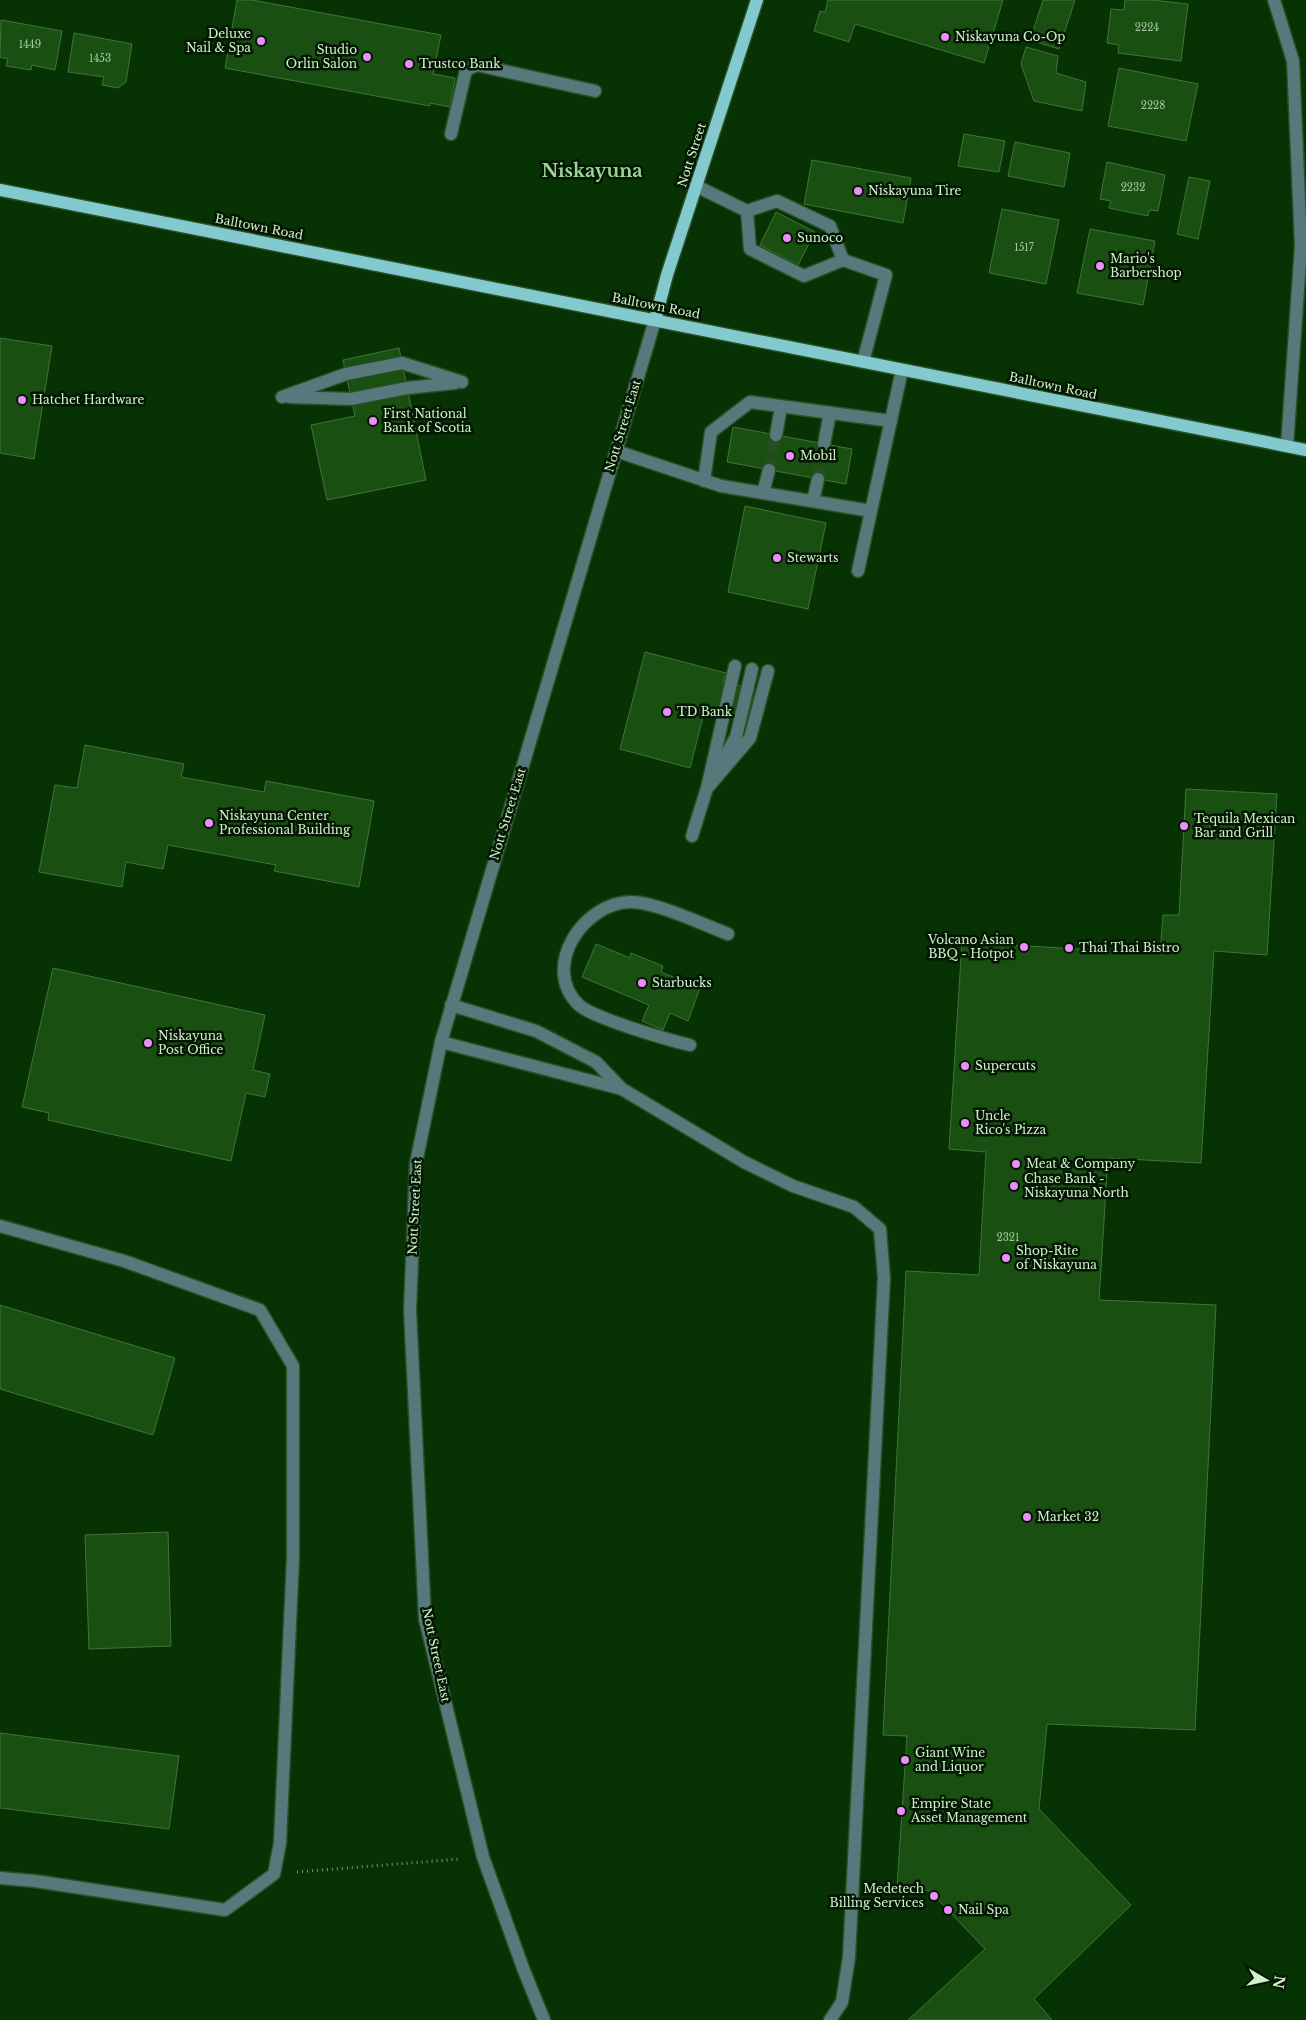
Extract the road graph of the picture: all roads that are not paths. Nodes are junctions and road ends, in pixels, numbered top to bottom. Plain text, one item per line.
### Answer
1 (757, 0) edge
2 (1274, 0) edge
3 (595, 91) dead end
4 (451, 134) dead end
5 (696, 186) junction
6 (0, 190) edge
7 (747, 211) junction
8 (843, 260) junction
9 (655, 320) junction
10 (863, 362) junction
11 (902, 370) junction
12 (282, 396) joint
13 (782, 407) junction
14 (830, 413) junction
15 (891, 422) junction
16 (776, 436) tunnel mouth
17 (824, 444) tunnel mouth
18 (1287, 446) junction
19 (1306, 450) edge
20 (616, 451) junction
21 (769, 470) tunnel mouth
22 (818, 479) tunnel mouth
23 (704, 480) junction
24 (763, 493) junction
25 (813, 501) junction
26 (871, 511) junction
27 (858, 571) dead end
28 (735, 666) dead end
29 (752, 669) dead end
30 (768, 672) dead end
31 (707, 788) junction
32 (692, 836) dead end
33 (728, 934) dead end
34 (452, 1005) junction
35 (441, 1042) junction
36 (690, 1045) dead end
37 (622, 1089) junction
38 (0, 1226) edge
39 (0, 1878) edge
40 (544, 2020) edge
41 (830, 2020) edge

1 - 5 main road, Nott Street
2 - 18 street
3 - 4 street
5 - 7 street
5 - 9 main road, Nott Street
6 - 9 main road, Balltown Road
7 - 8 street
7 - 8 street
8 - 10 street
9 - 10 main road, Balltown Road
9 - 20 street, Nott Street East
10 - 11 main road, Balltown Road
11 - 15 street
11 - 18 main road, Balltown Road
12 - 12 street
13 - 14 street
13 - 16 street
13 - 23 street
14 - 15 street
14 - 17 street
15 - 26 street
18 - 19 main road, Balltown Road
20 - 23 street
20 - 34 street, Nott Street East
21 - 24 street
22 - 25 street
23 - 24 street
24 - 25 street
25 - 26 street
26 - 27 street
28 - 31 street
29 - 31 street
30 - 31 street
31 - 32 street
33 - 36 street
34 - 35 street, Nott Street East
34 - 37 street
35 - 37 street
35 - 40 street, Nott Street East
37 - 41 street
38 - 39 street

